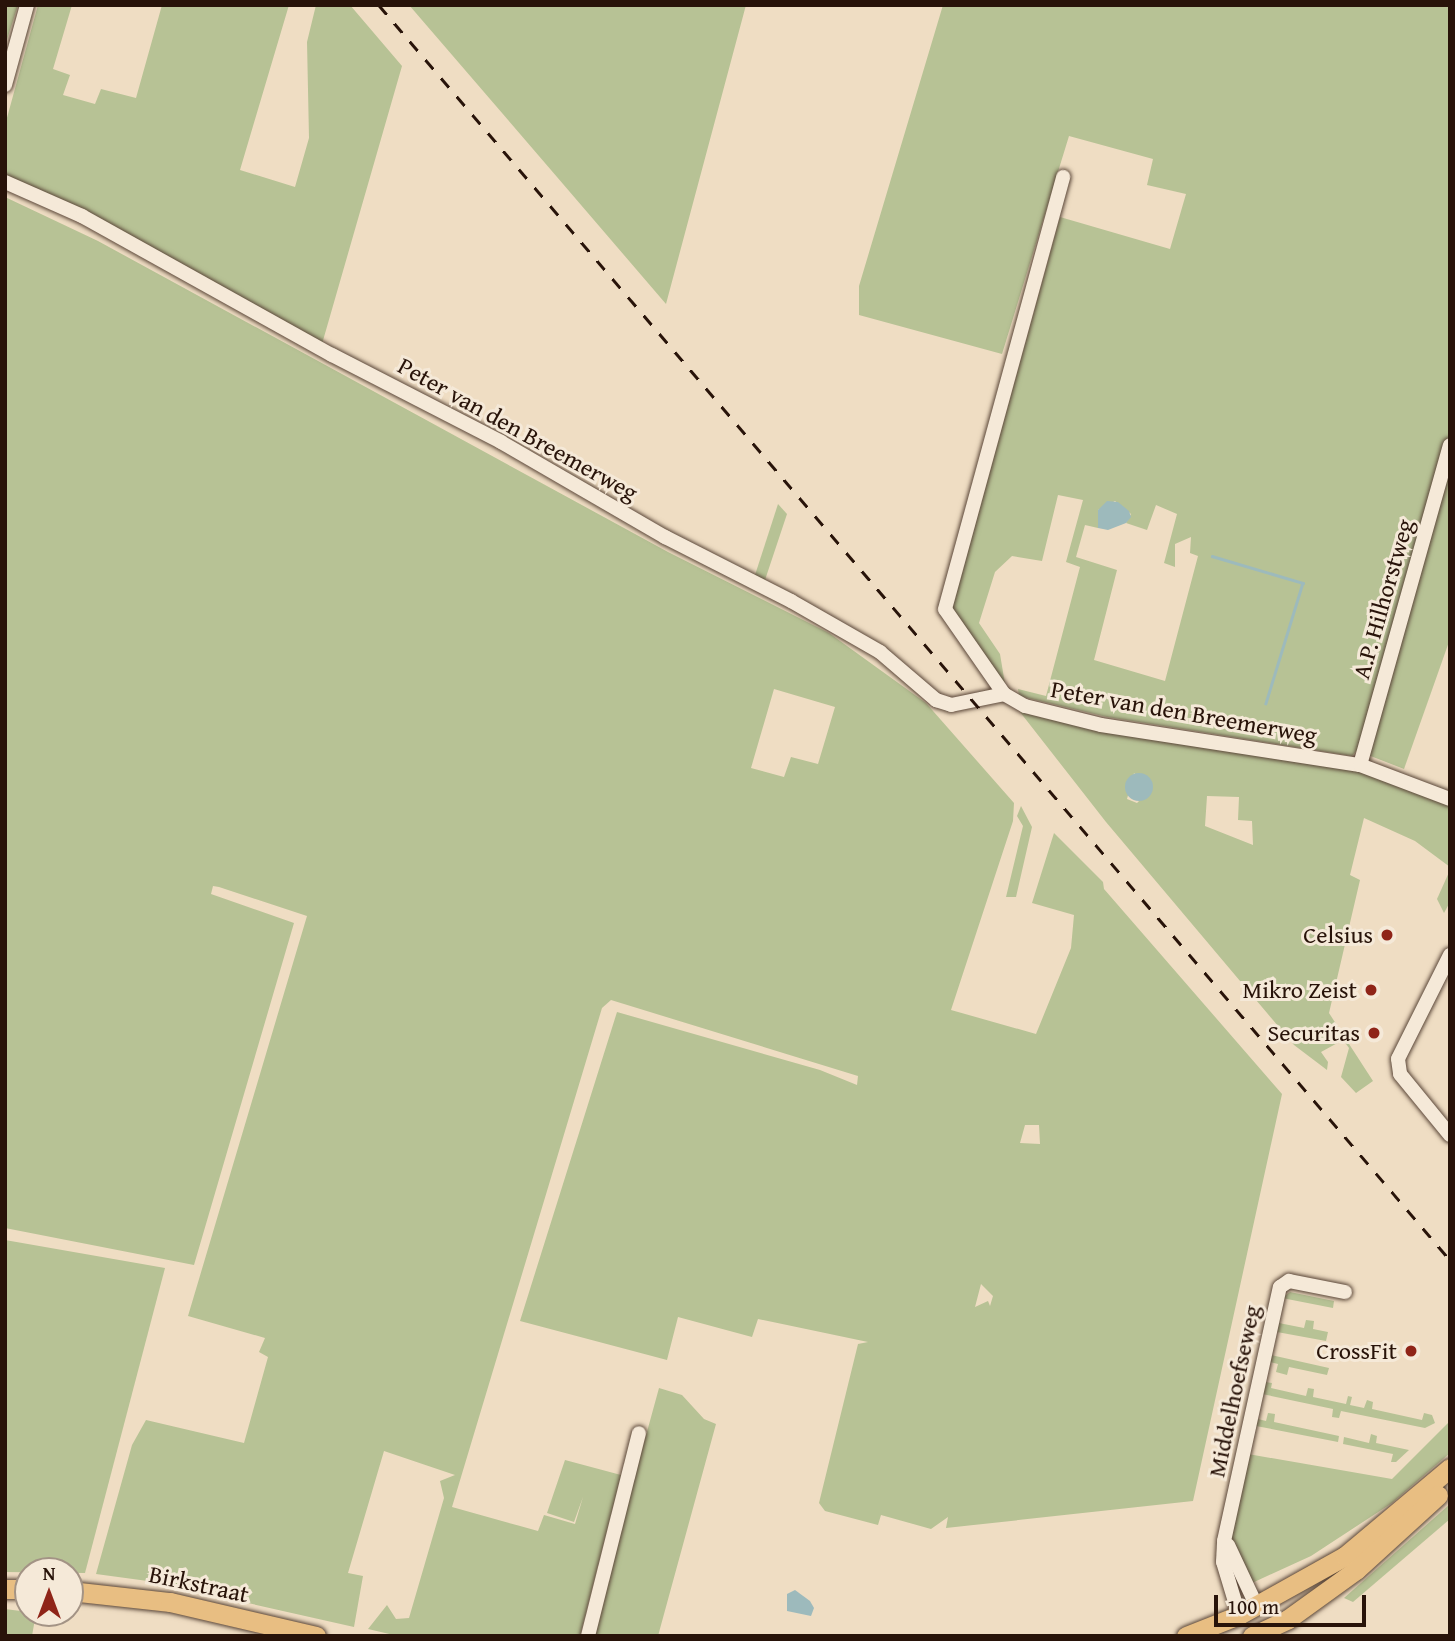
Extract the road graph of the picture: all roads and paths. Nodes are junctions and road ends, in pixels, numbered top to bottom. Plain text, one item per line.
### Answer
1 (27, 5) edge
2 (5, 85) edge
3 (1063, 177) dead end
4 (5, 182) edge
5 (1450, 445) edge
6 (1004, 694) junction
7 (1360, 765) junction
8 (1450, 799) edge
9 (1450, 938) edge
10 (1448, 955) edge
11 (1450, 1135) edge
12 (1345, 1292) dead end
13 (639, 1433) dead end
14 (1450, 1468) edge
15 (1450, 1485) edge
16 (84, 1592) edge
17 (1248, 1611) junction
18 (1263, 1634) edge
19 (316, 1636) edge
20 (588, 1636) edge
21 (1186, 1636) edge
22 (1247, 1636) edge

1 - 2 street
3 - 6 street
4 - 6 street, Peter van den Breemerweg
5 - 7 street, A.P. Hilhorstweg
6 - 7 street, Peter van den Breemerweg
7 - 8 street, Peter van den Breemerweg
9 - 10 street
10 - 11 street
12 - 17 street, Middelhoefseweg
13 - 20 street
14 - 17 main road
15 - 18 main road
16 - 19 main road, Birkstraat
17 - 18 main road
17 - 21 main road
17 - 22 main road

